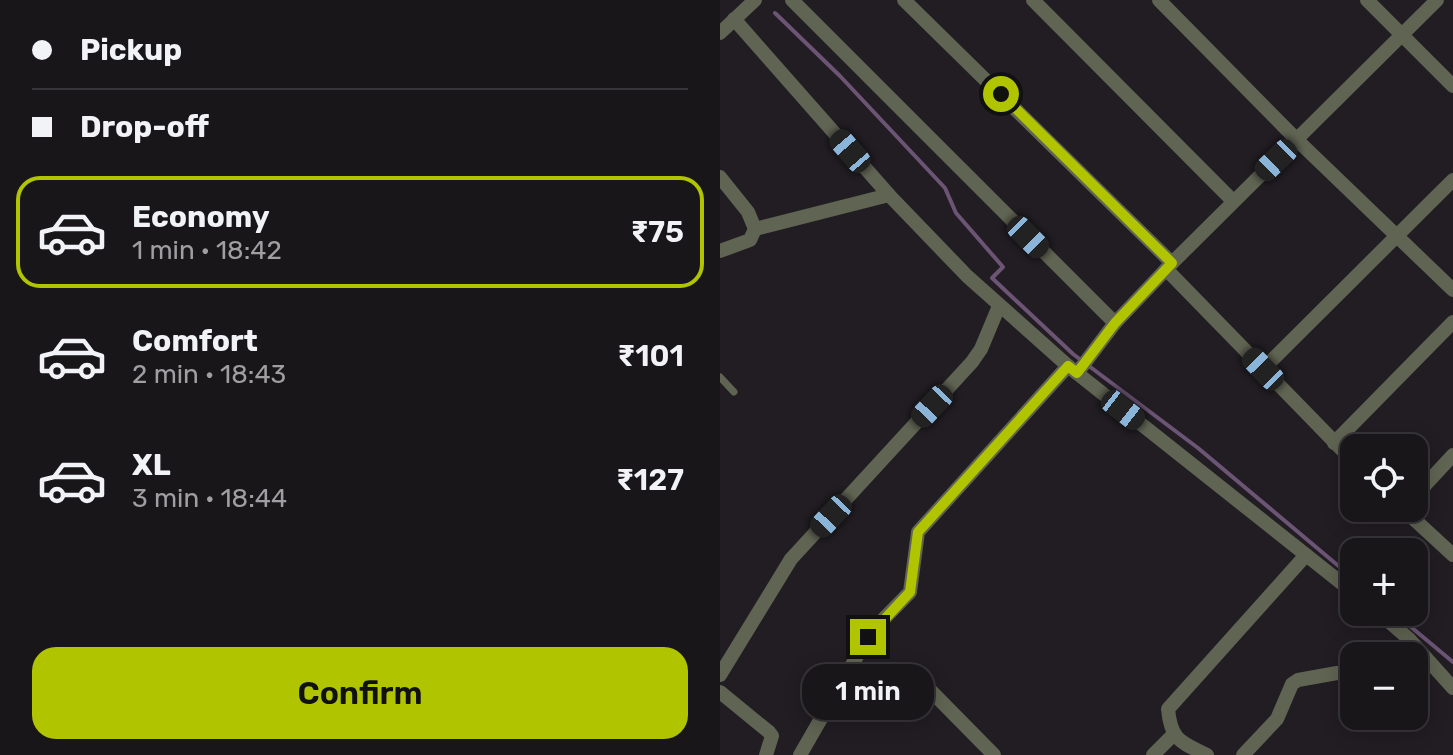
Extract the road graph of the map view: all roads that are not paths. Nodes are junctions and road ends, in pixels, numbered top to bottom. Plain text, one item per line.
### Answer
1 (755, 0) edge
2 (792, 0) edge
3 (1033, 0) edge
4 (1159, 0) edge
5 (1367, 0) edge
6 (1437, 0) edge
7 (915, 3) edge
8 (726, 24) edge
9 (1402, 36) junction
10 (1453, 86) edge
11 (1297, 140) junction
12 (720, 177) edge
13 (1453, 180) edge
14 (889, 195) junction
15 (1233, 201) junction
16 (755, 229) junction
17 (1398, 234) junction
18 (720, 251) edge
19 (1169, 266) junction
20 (1453, 290) edge
21 (999, 306) junction
22 (1453, 322) edge
23 (1115, 323) junction
24 (1263, 369) junction
25 (1072, 370) junction
26 (720, 377) edge
27 (734, 392) dead end
28 (1334, 443) junction
29 (1340, 449) edge
30 (1453, 455) edge
31 (1428, 482) edge
32 (1418, 522) edge
33 (1306, 555) junction
34 (1453, 555) edge
35 (1340, 582) edge
36 (1396, 626) edge
37 (1407, 642) edge
38 (1428, 665) edge
39 (1340, 673) edge
40 (720, 675) edge
41 (1451, 682) edge
42 (931, 691) dead end
43 (720, 692) edge
44 (1173, 735) junction
45 (766, 755) edge
46 (800, 755) edge
47 (994, 755) edge
48 (1153, 755) edge
49 (1207, 755) edge
50 (1243, 755) edge

1 - 8 street
2 - 23 street
3 - 15 street
4 - 11 street
5 - 9 street
6 - 9 street
7 - 19 street
8 - 14 street
9 - 10 street
9 - 11 street
11 - 15 street
11 - 17 street
12 - 16 street
13 - 17 street
14 - 16 street
14 - 21 street
15 - 19 street
16 - 18 street
17 - 20 street
17 - 24 street
19 - 23 street
19 - 24 street
21 - 25 street
21 - 40 street
22 - 28 street
23 - 25 street
24 - 28 street
25 - 33 street
25 - 46 street
26 - 27 lane
28 - 29 street
30 - 31 street
32 - 34 street
33 - 35 street
33 - 44 street
36 - 37 street
38 - 41 street
39 - 50 street
42 - 47 street
43 - 45 street
44 - 48 street
44 - 49 street

